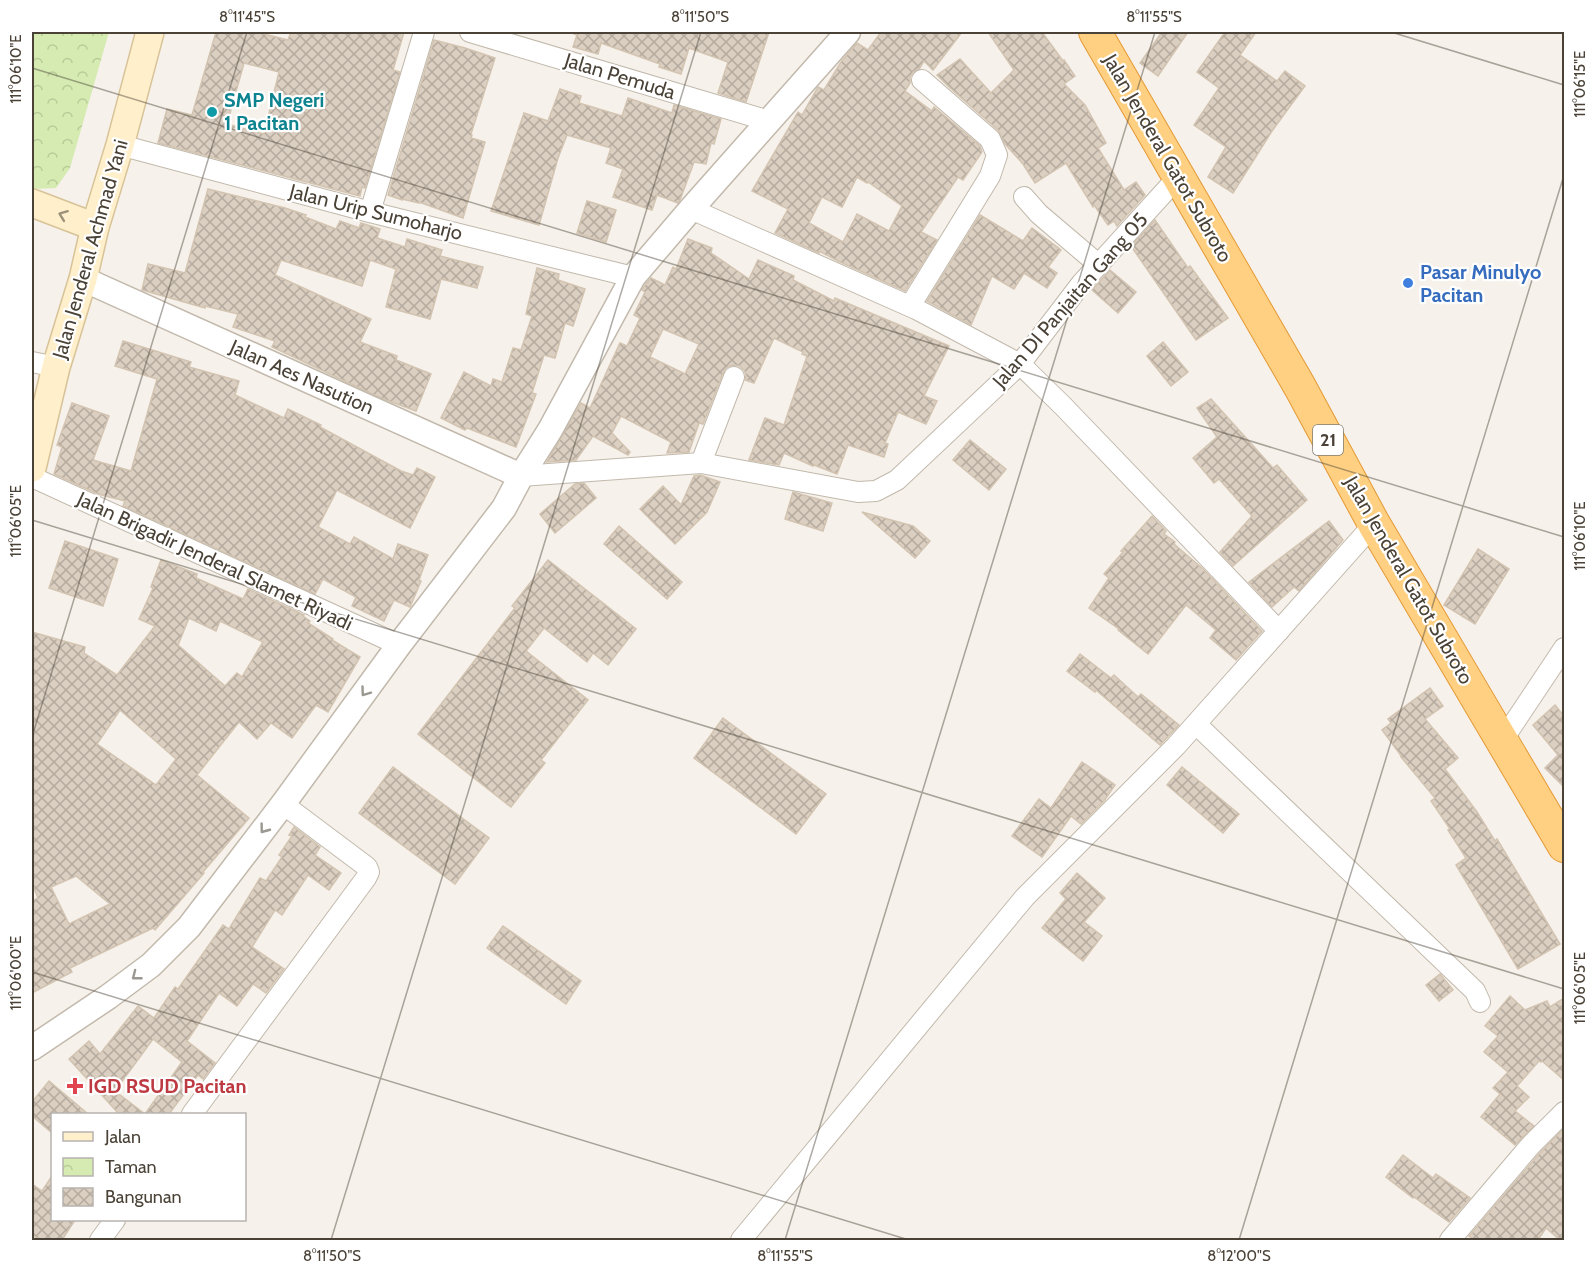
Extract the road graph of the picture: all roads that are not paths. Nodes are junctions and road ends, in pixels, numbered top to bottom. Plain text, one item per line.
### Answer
1 (150, 32) edge
2 (424, 32) edge
3 (470, 32) edge
4 (848, 32) edge
5 (1095, 32) edge
6 (922, 80) dead end
7 (769, 121) junction
8 (120, 145) junction
9 (1178, 177) junction
10 (1024, 197) dead end
11 (32, 203) edge
12 (692, 208) junction
13 (370, 212) junction
14 (95, 227) junction
15 (1099, 264) junction
16 (633, 277) junction
17 (83, 279) junction
18 (910, 306) junction
19 (44, 364) edge
20 (1020, 364) junction
21 (734, 377) dead end
22 (701, 463) junction
23 (32, 468) edge
24 (521, 476) junction
25 (32, 477) edge
26 (1374, 524) junction
27 (1279, 631) junction
28 (399, 645) junction
29 (1564, 648) edge
30 (1196, 724) junction
31 (1502, 741) junction
32 (283, 804) junction
33 (1564, 846) edge
34 (1480, 1002) dead end
35 (32, 1048) edge
36 (1564, 1112) edge
37 (193, 1113) edge
38 (114, 1221) edge
39 (100, 1240) edge
40 (741, 1240) edge
41 (1450, 1240) edge

1 - 8 main road, Jalan Jenderal Achmad Yani
2 - 13 street
3 - 7 street, Jalan Pemuda
4 - 7 street
5 - 9 highway, Jalan Jenderal Gatot Subroto / 21
6 - 18 street
7 - 12 street
8 - 13 street, Jalan Urip Sumoharjo
8 - 14 main road, Jalan Jenderal Achmad Yani
9 - 15 street, Jalan DI Panjaitan Gang 05
9 - 26 highway, Jalan Jenderal Gatot Subroto / 21
10 - 15 street
14 -> 11 main road
12 - 16 street
12 - 18 street
13 - 16 street, Jalan Urip Sumoharjo
14 - 17 main road, Jalan Jenderal Achmad Yani
15 - 20 street, Jalan DI Panjaitan Gang 05
16 - 24 street
17 - 19 main road, Jalan Jenderal Achmad Yani
17 - 24 street, Jalan Aes Nasution
18 - 20 street
19 - 23 main road, Jalan Jenderal Achmad Yani
20 - 22 street, Jalan DI Panjaitan Gang 05
20 - 27 street
21 - 22 street
22 - 24 street, Jalan DI Panjaitan Gang 05
24 - 28 street
25 - 28 street, Jalan Brigadir Jenderal Slamet Riyadi
26 - 27 street
26 - 31 highway, Jalan Jenderal Gatot Subroto / 21
27 - 30 street
28 -> 32 street
29 - 31 street
30 - 34 street
30 - 40 street
31 - 33 highway, Jalan Jenderal Gatot Subroto / 21
32 -> 35 street
32 - 37 street
36 - 41 street
38 - 39 street

